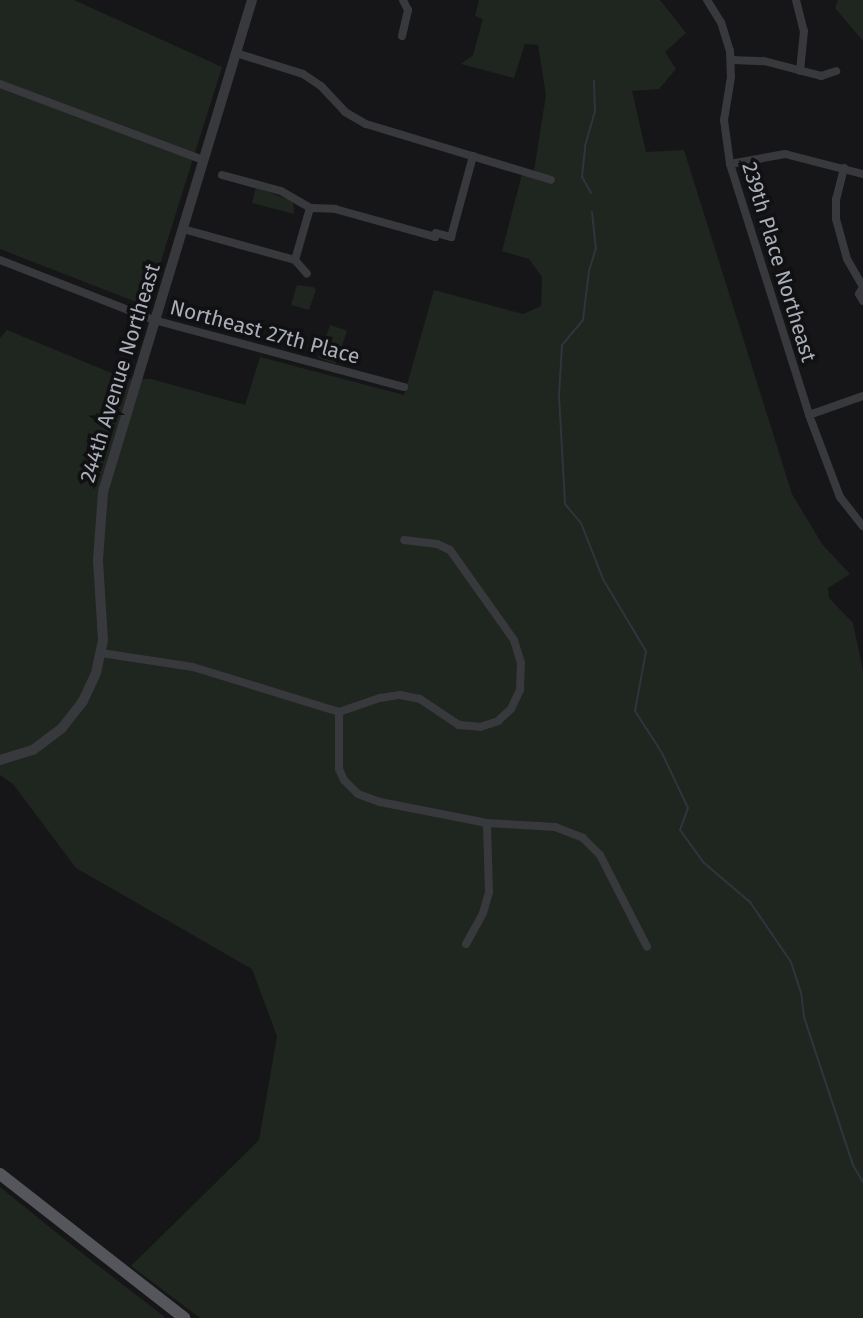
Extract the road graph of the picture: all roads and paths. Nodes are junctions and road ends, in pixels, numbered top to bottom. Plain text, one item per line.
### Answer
1 (252, 0) edge
2 (403, 0) edge
3 (707, 0) edge
4 (796, 0) edge
5 (402, 36) dead end
6 (236, 52) junction
7 (731, 60) junction
8 (800, 71) junction
9 (836, 71) dead end
10 (0, 84) edge
11 (473, 156) junction
12 (203, 160) junction
13 (730, 164) junction
14 (844, 168) junction
15 (863, 174) edge
16 (222, 175) dead end
17 (551, 180) dead end
18 (310, 208) junction
19 (183, 229) junction
20 (0, 260) edge
21 (295, 260) junction
22 (307, 274) dead end
23 (863, 301) edge
24 (154, 320) junction
25 (404, 387) dead end
26 (863, 396) edge
27 (809, 415) junction
28 (863, 526) edge
29 (404, 540) dead end
30 (101, 653) junction
31 (339, 712) junction
32 (0, 760) edge
33 (487, 823) junction
34 (466, 944) dead end
35 (648, 947) dead end
36 (0, 1174) edge
37 (184, 1318) edge

1 - 6 street, 244th Avenue Northeast
2 - 5 street
3 - 7 street, 239th Place Northeast
4 - 8 street
6 - 11 street
6 - 12 street, 244th Avenue Northeast
7 - 8 street
7 - 13 street, 239th Place Northeast
8 - 9 street
10 - 12 street
11 - 17 street
11 - 18 street
12 - 19 street, 244th Avenue Northeast
13 - 14 street
13 - 27 street, 239th Place Northeast
14 - 15 street
14 - 23 street
16 - 18 street
18 - 21 street
19 - 21 street
19 - 24 street, 244th Avenue Northeast
20 - 24 street, Northeast 27th Place
21 - 22 street
24 - 25 street, Northeast 27th Place
24 - 30 street, 244th Avenue Northeast
26 - 27 street
27 - 28 street, 239th Place Northeast
29 - 31 street
30 - 31 street
30 - 32 street, 244th Avenue Northeast
31 - 33 street
33 - 34 street
33 - 35 street
36 - 37 main road

